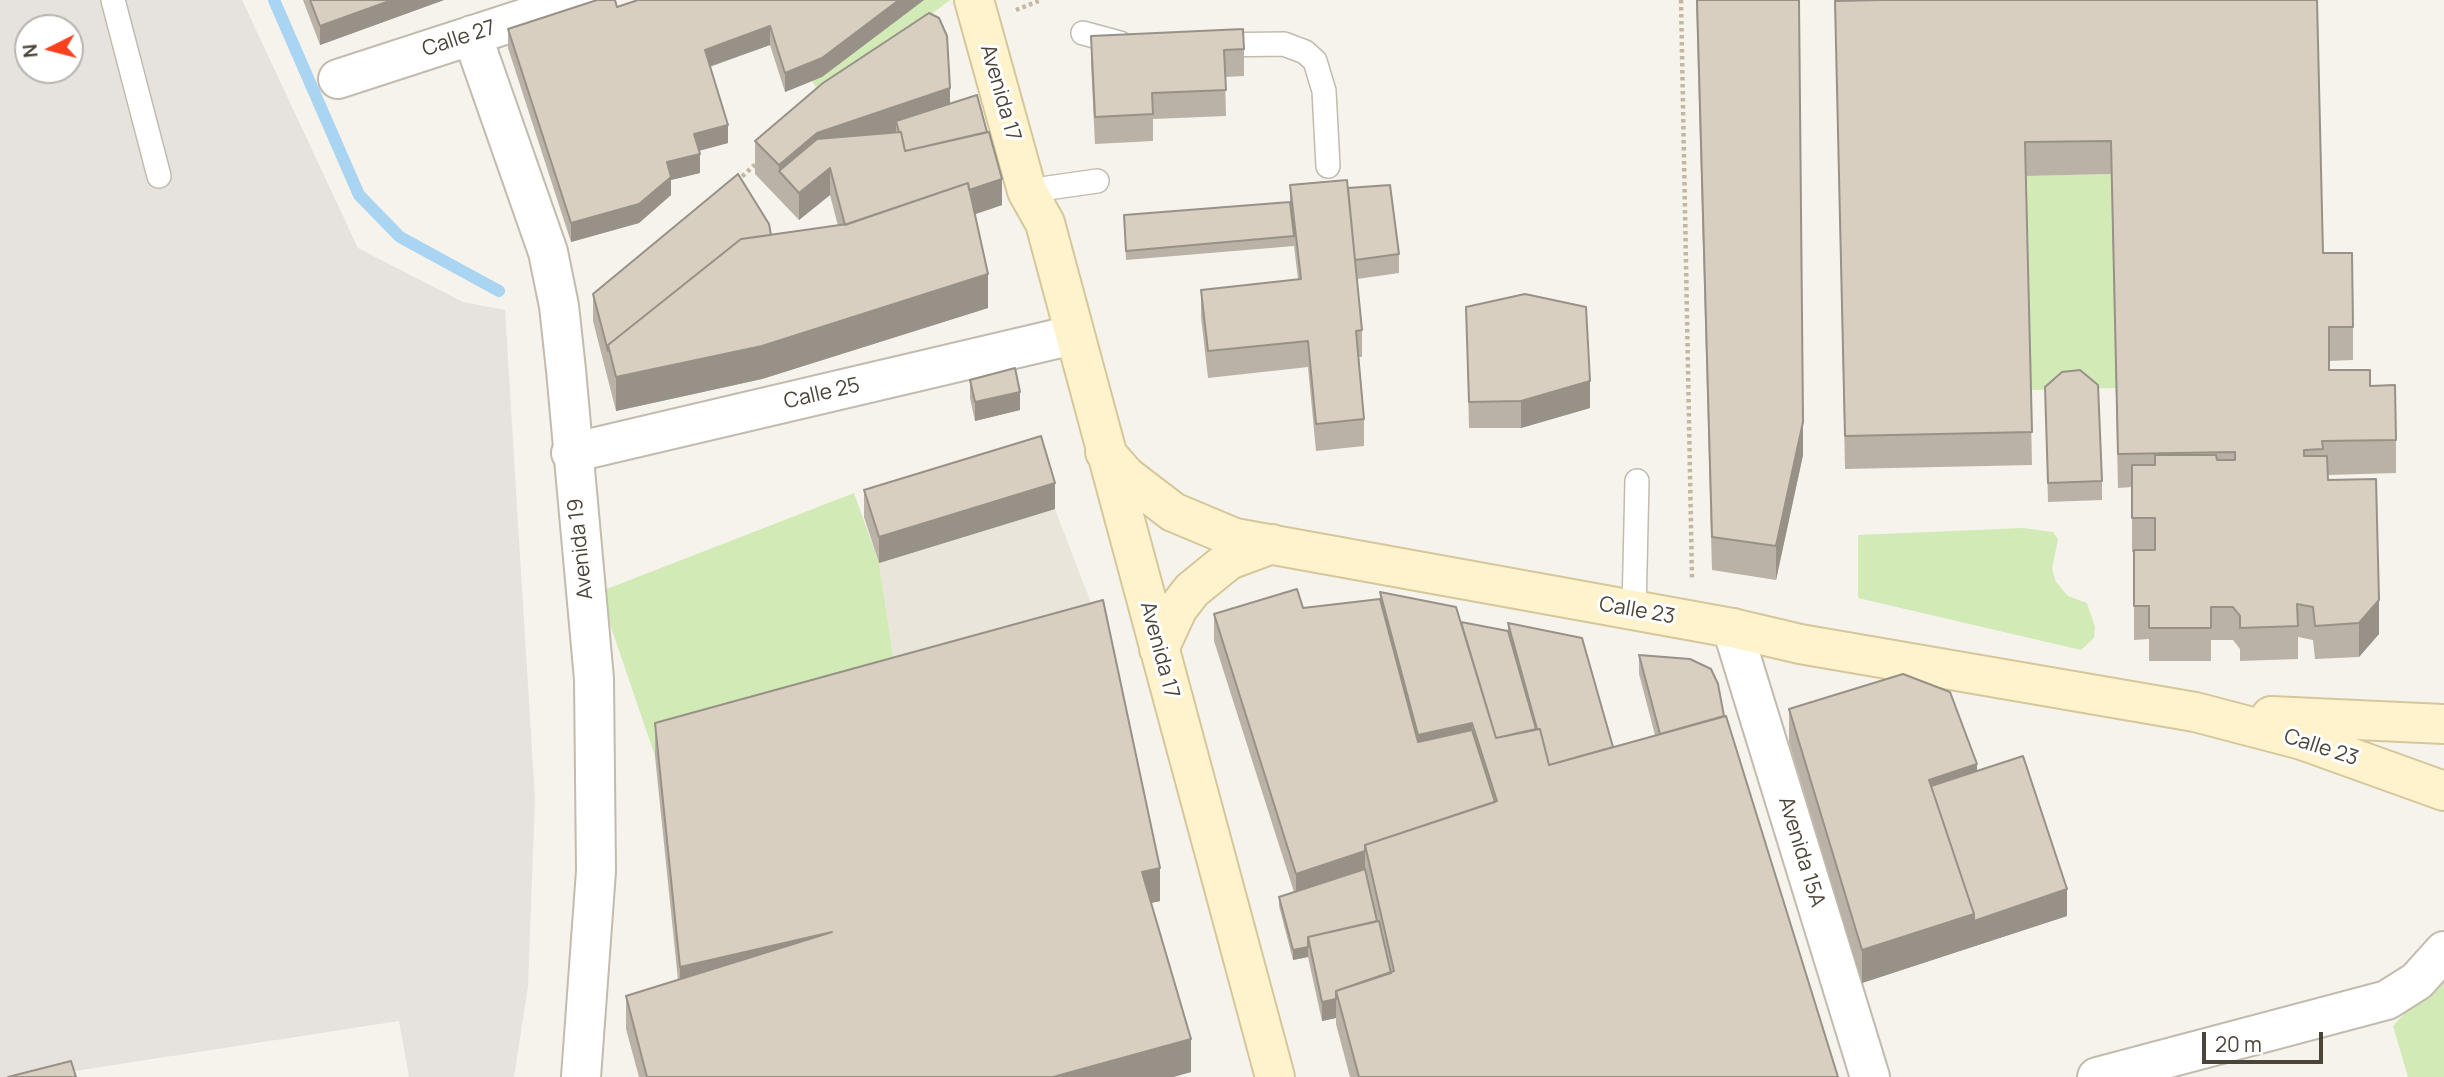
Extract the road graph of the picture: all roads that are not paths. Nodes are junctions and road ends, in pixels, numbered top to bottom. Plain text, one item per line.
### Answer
1 (113, 0) edge
2 (581, 0) edge
3 (974, 0) edge
4 (996, 0) edge
5 (1083, 33) dead end
6 (472, 35) junction
7 (1193, 46) edge
8 (1141, 49) edge
9 (338, 79) dead end
10 (1328, 166) dead end
11 (159, 176) dead end
12 (1097, 181) dead end
13 (1047, 205) junction
14 (1073, 335) junction
15 (1105, 452) junction
16 (571, 453) junction
17 (1637, 481) dead end
18 (1272, 544) junction
19 (1634, 610) junction
20 (1715, 625) junction
21 (1159, 649) junction
22 (2195, 712) junction
23 (2444, 724) edge
24 (2444, 792) edge
25 (2444, 951) edge
26 (581, 1077) edge
27 (1275, 1077) edge
28 (1870, 1077) edge
29 (2097, 1077) edge

1 - 11 lane
2 - 6 street, Calle 27
3 - 13 main road, Avenida 17
4 - 13 main road, Avenida 17
5 - 8 lane
6 - 9 street, Calle 27
6 - 16 street, Avenida 19
7 - 10 lane
12 - 13 lane
13 - 14 main road, Avenida 17
14 - 15 main road, Avenida 17
14 - 16 street, Calle 25
15 - 18 main road, Calle 23
15 - 21 main road, Avenida 17
16 - 26 street, Avenida 19
17 - 19 lane
18 - 19 main road, Calle 23
18 - 21 main road
19 - 20 main road, Calle 23
20 - 22 main road, Calle 23
20 - 28 street, Avenida 15A
21 - 27 main road, Avenida 17
22 - 23 main road, Calle 23
22 - 24 main road, Calle 23
25 - 29 street

